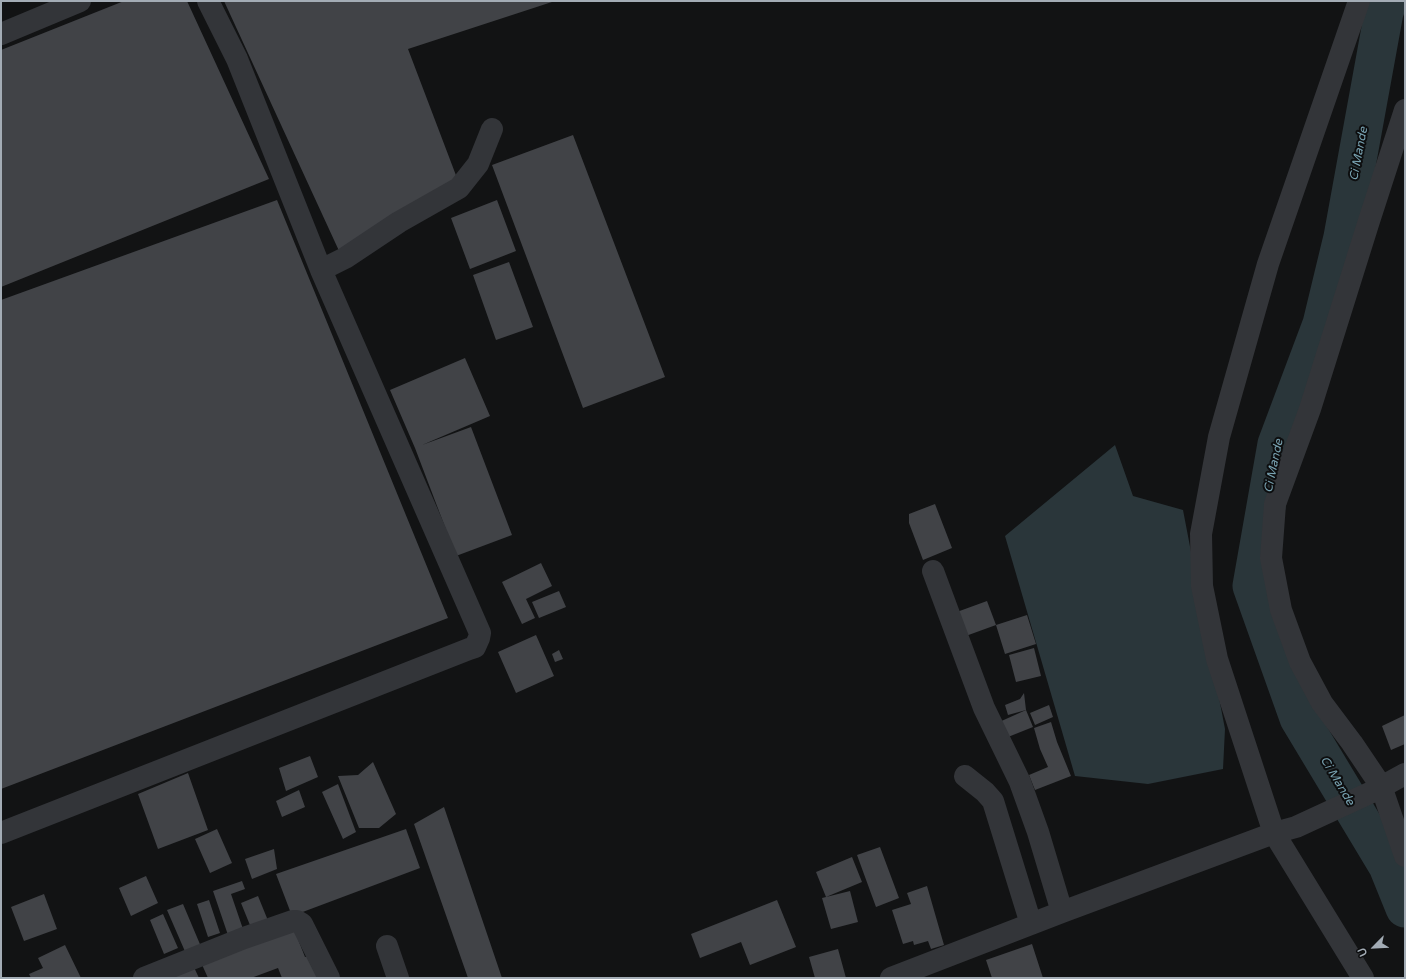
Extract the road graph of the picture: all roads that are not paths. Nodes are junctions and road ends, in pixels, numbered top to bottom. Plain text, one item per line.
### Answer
1 (80, 1) edge
2 (208, 1) edge
3 (1359, 1) edge
4 (1, 34) edge
5 (1405, 110) edge
6 (492, 129) dead end
7 (321, 270) junction
8 (933, 571) dead end
9 (1405, 774) edge
10 (965, 776) dead end
11 (1378, 789) junction
12 (1, 833) edge
13 (1274, 833) junction
14 (1405, 856) edge
15 (1062, 912) junction
16 (1031, 924) junction
17 (387, 946) dead end
18 (144, 978) edge
19 (329, 978) edge
20 (398, 978) edge
21 (891, 978) edge
22 (1363, 978) edge

1 - 4 street
2 - 7 street
3 - 13 street
5 - 11 street
6 - 7 street
7 - 12 street
8 - 15 street
9 - 11 street
10 - 16 street
11 - 13 street
11 - 14 street
13 - 15 street
13 - 22 street
15 - 16 street
16 - 21 street
17 - 20 street
18 - 19 street

